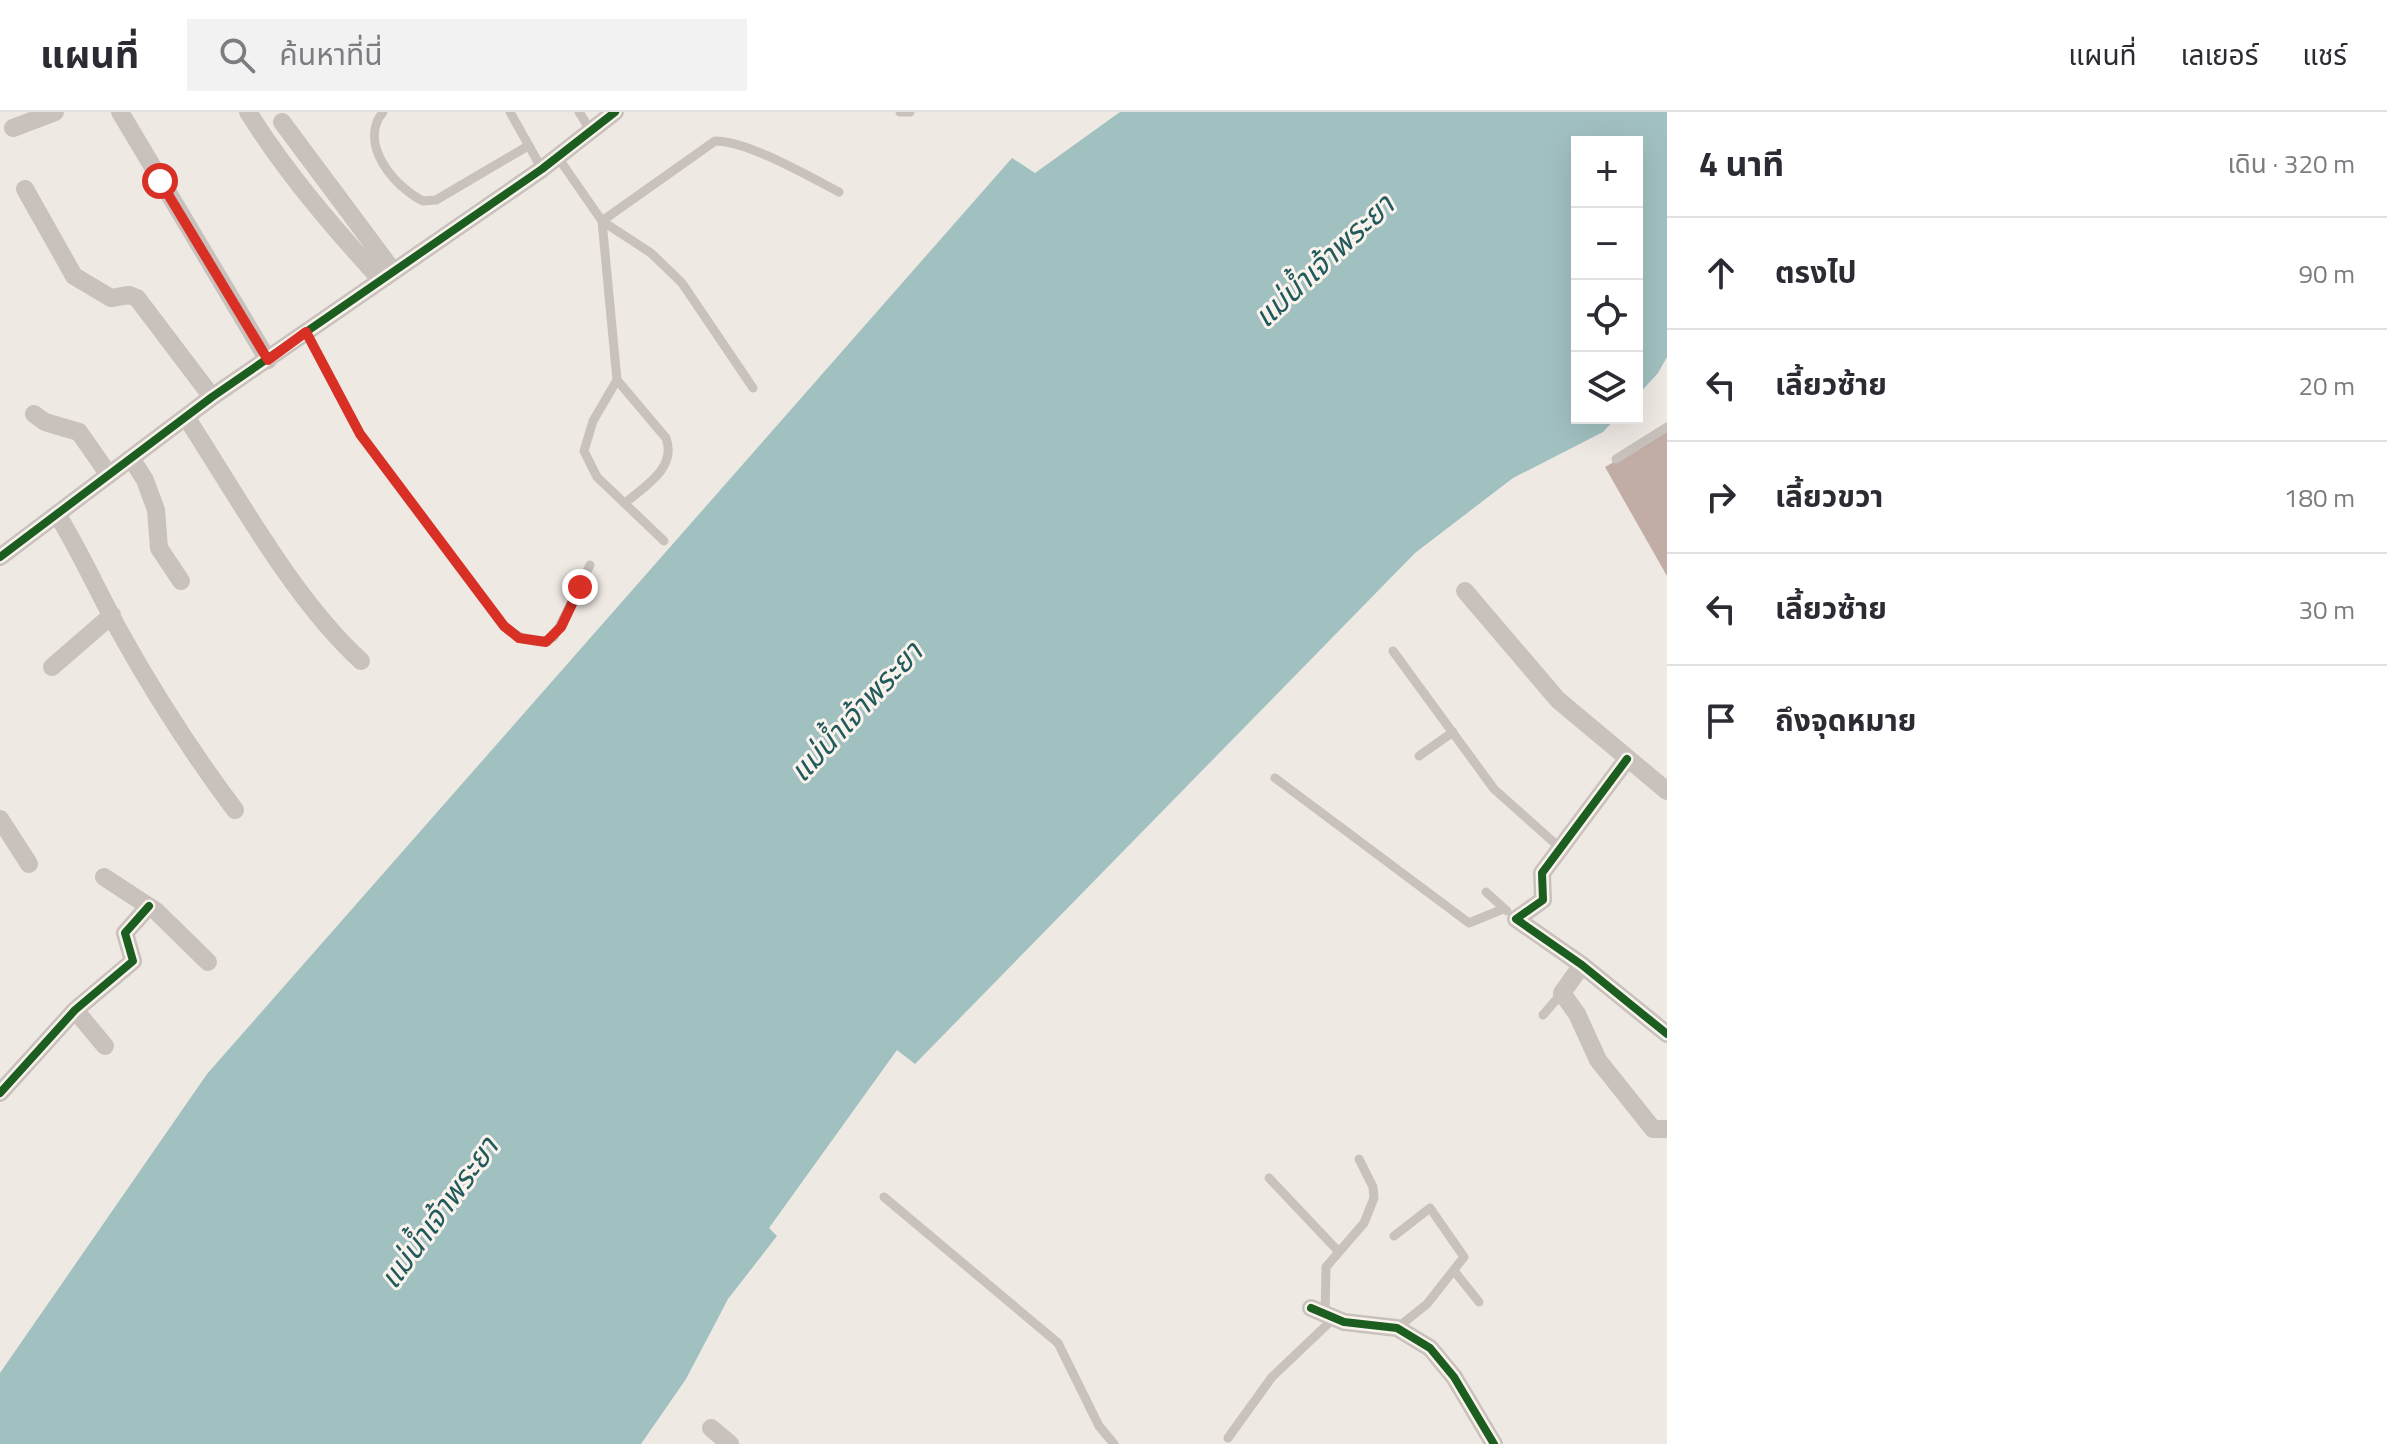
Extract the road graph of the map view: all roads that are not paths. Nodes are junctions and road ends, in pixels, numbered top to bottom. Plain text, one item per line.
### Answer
1 (55, 112) edge
2 (120, 112) edge
3 (248, 112) edge
4 (383, 112) edge
5 (510, 112) edge
6 (579, 112) edge
7 (615, 112) edge
8 (900, 112) edge
9 (910, 112) edge
10 (282, 122) dead end
11 (13, 128) dead end
12 (591, 131) junction
13 (528, 146) junction
14 (557, 156) junction
15 (542, 169) junction
16 (25, 189) dead end
17 (839, 192) dead end
18 (602, 221) junction
19 (387, 275) junction
20 (306, 332) junction
21 (268, 360) junction
22 (617, 380) junction
23 (753, 388) dead end
24 (212, 397) junction
25 (34, 414) dead end
26 (186, 417) junction
27 (1667, 427) edge
28 (131, 458) junction
29 (1616, 459) dead end
30 (109, 475) junction
31 (625, 503) junction
32 (57, 514) junction
33 (664, 541) dead end
34 (0, 557) edge
35 (590, 565) dead end
36 (181, 581) dead end
37 (1465, 591) dead end
38 (112, 615) junction
39 (1393, 651) dead end
40 (361, 661) dead end
41 (52, 667) dead end
42 (1453, 732) junction
43 (1419, 756) dead end
44 (1627, 759) junction
45 (1275, 778) dead end
46 (1667, 791) edge
47 (235, 810) dead end
48 (0, 819) edge
49 (1559, 847) junction
50 (29, 864) dead end
51 (104, 877) dead end
52 (1486, 892) dead end
53 (149, 906) junction
54 (1510, 914) junction
55 (208, 962) dead end
56 (1582, 965) junction
57 (1562, 993) junction
58 (75, 1010) junction
59 (1543, 1015) dead end
60 (1667, 1034) edge
61 (105, 1046) dead end
62 (0, 1093) edge
63 (1667, 1129) edge
64 (1359, 1159) dead end
65 (1269, 1178) dead end
66 (884, 1197) dead end
67 (1394, 1236) dead end
68 (1339, 1252) junction
69 (1455, 1272) junction
70 (1479, 1302) dead end
71 (1323, 1314) junction
72 (1397, 1328) junction
73 (711, 1428) dead end
74 (1228, 1438) dead end
75 (730, 1444) edge
76 (1114, 1444) edge
77 (1494, 1444) edge

1 - 11 street
2 - 21 street
3 - 19 street
4 - 13 lane
5 - 13 lane
6 - 12 lane
7 - 12 street
8 - 9 lane
10 - 19 street
12 - 14 street
13 - 15 lane
14 - 15 street
14 - 18 lane
15 - 19 street
16 - 24 street
17 - 18 lane
18 - 22 lane
18 - 23 lane
19 - 20 street
20 - 21 street
20 - 35 lane
21 - 24 street
22 - 31 lane
22 - 31 lane
24 - 26 street
25 - 30 street
26 - 28 street
26 - 40 street
27 - 29 lane
28 - 30 street
28 - 36 street
30 - 32 street
31 - 33 lane
32 - 34 street
32 - 38 street
37 - 44 street
38 - 41 street
38 - 47 street
39 - 42 lane
42 - 43 lane
42 - 49 lane
44 - 46 street
44 - 49 street
45 - 54 lane
48 - 50 street
49 - 54 street
51 - 53 street
52 - 54 lane
53 - 55 street
53 - 58 street
54 - 56 street
56 - 57 street
56 - 60 street
57 - 59 lane
57 - 63 street
58 - 61 street
58 - 62 street
64 - 68 lane
65 - 68 lane
66 - 76 lane
67 - 69 lane
68 - 71 lane
69 - 70 lane
69 - 72 lane
71 - 72 street
71 - 74 lane
72 - 77 street
73 - 75 street

